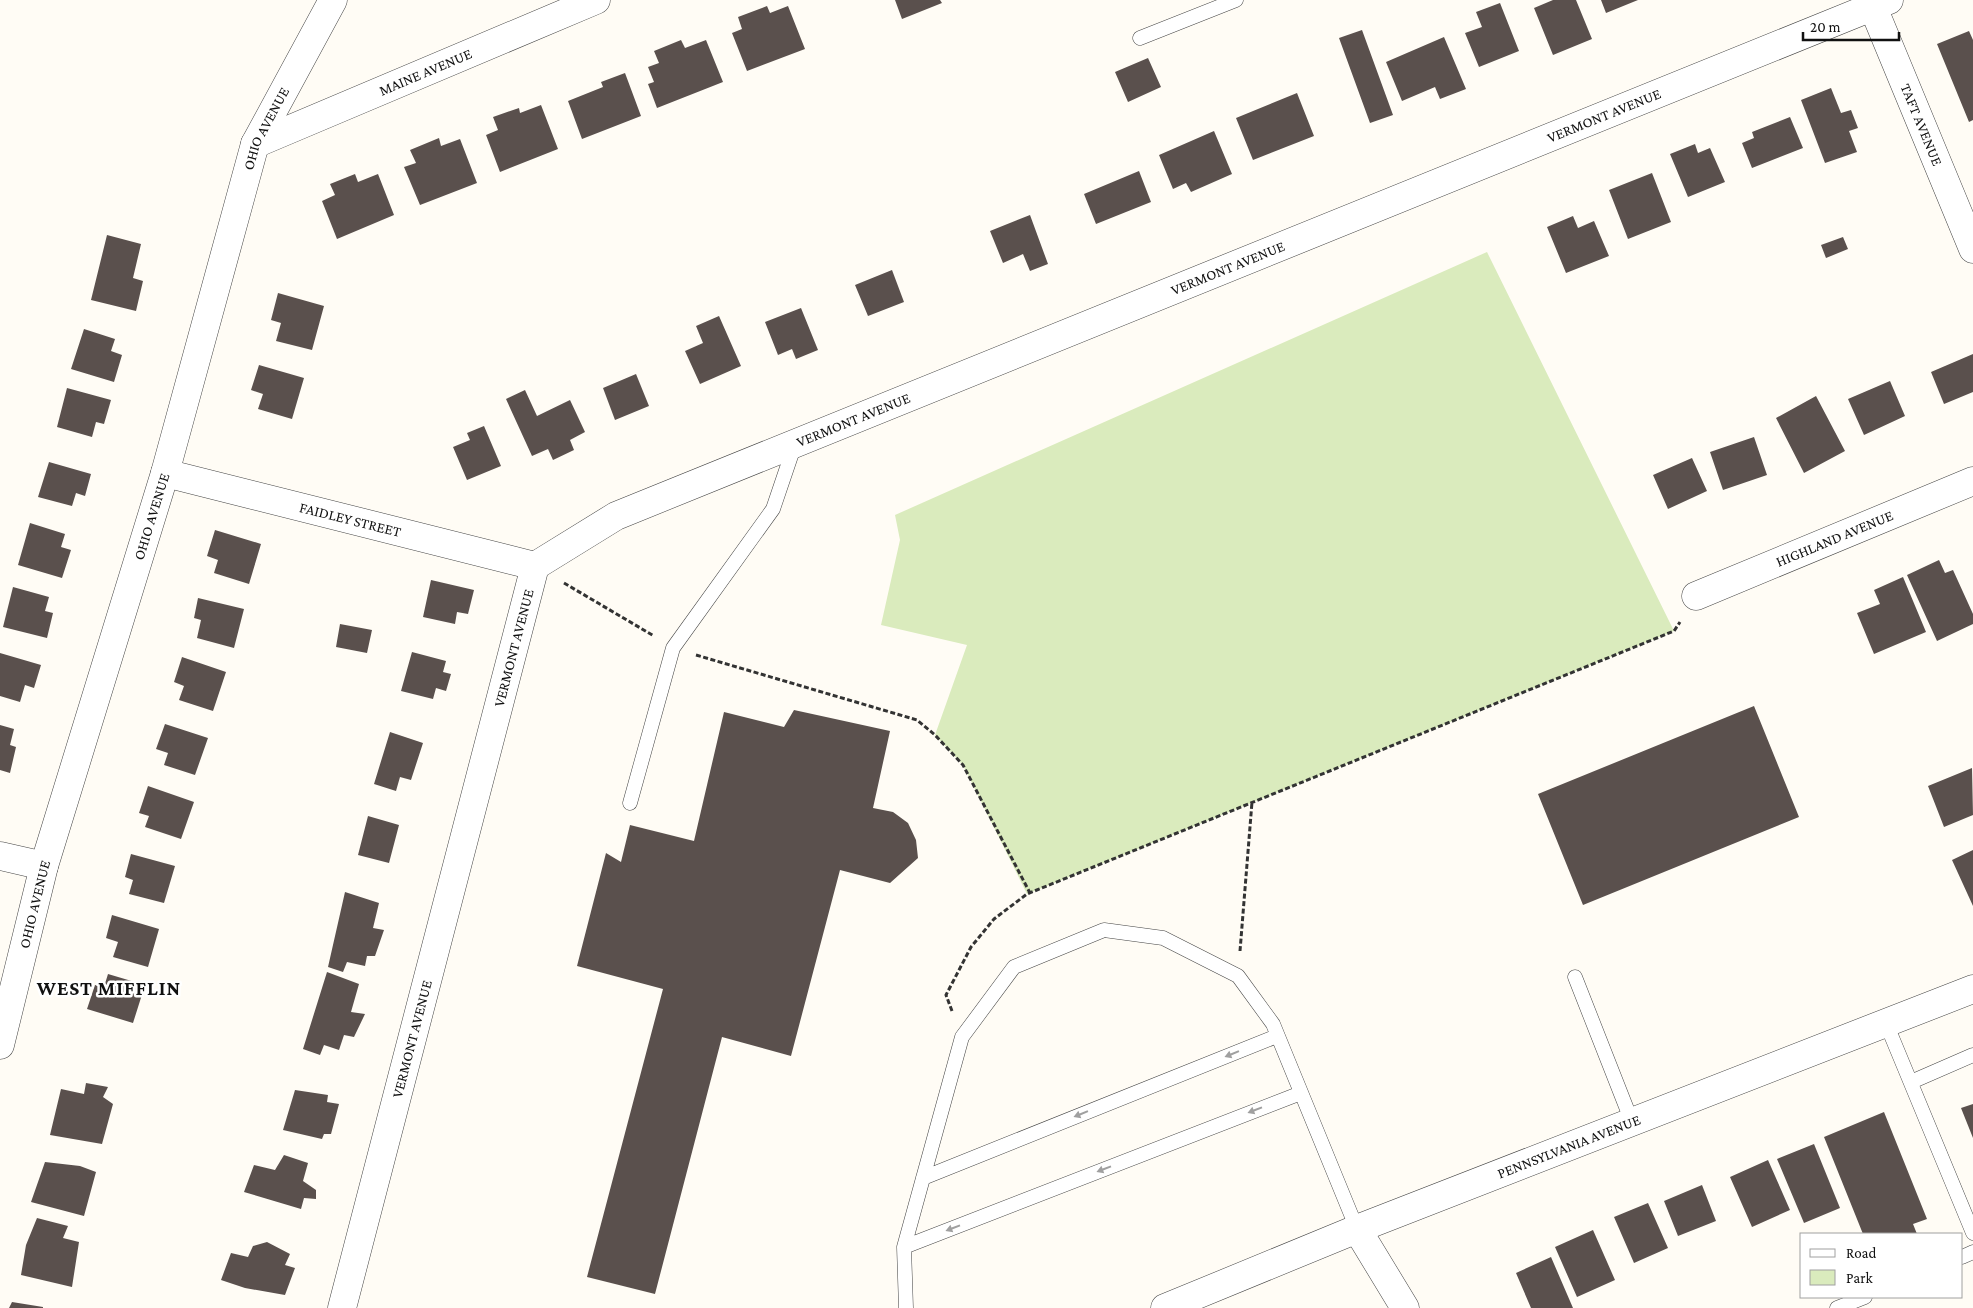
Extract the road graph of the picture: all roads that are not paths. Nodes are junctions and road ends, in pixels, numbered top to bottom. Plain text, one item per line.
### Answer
1 (333, 0) edge
2 (596, 0) edge
3 (1236, 0) edge
4 (1877, 2) edge
5 (1140, 38) dead end
6 (255, 144) junction
7 (1970, 233) edge
8 (795, 443) junction
9 (165, 473) junction
10 (1973, 481) edge
11 (535, 566) junction
12 (1696, 596) road end
13 (630, 803) dead end
14 (0, 856) edge
15 (44, 866) junction
16 (1575, 977) dead end
17 (1973, 989) edge
18 (1886, 1023) junction
19 (1277, 1036) junction
20 (0, 1045) edge
21 (1973, 1055) edge
22 (1911, 1082) junction
23 (1301, 1093) junction
24 (1632, 1122) junction
25 (923, 1178) junction
26 (1357, 1229) junction
27 (1973, 1233) edge
28 (904, 1247) junction
29 (1862, 1298) edge
30 (342, 1308) edge
31 (906, 1308) edge
32 (1165, 1308) edge
33 (1405, 1308) edge
34 (1837, 1308) edge

1 - 6 street, OHIO AVENUE
2 - 6 street, MAINE AVENUE
3 - 5 lane
4 - 7 street, TAFT AVENUE
4 - 8 street, VERMONT AVENUE
6 - 9 street, OHIO AVENUE
8 - 11 street, VERMONT AVENUE
8 - 13 lane
9 - 11 street, FAIDLEY STREET
9 - 15 street, OHIO AVENUE
10 - 12 street, HIGHLAND AVENUE
11 - 30 street, VERMONT AVENUE
14 - 15 street
15 - 20 street, OHIO AVENUE
16 - 24 lane
17 - 18 street, PENNSYLVANIA AVENUE
18 - 22 lane
18 - 24 street, PENNSYLVANIA AVENUE
19 - 23 lane
19 -> 25 lane
19 - 25 lane
21 - 22 lane
22 - 27 lane
23 - 26 lane
23 -> 28 lane
24 - 26 street, PENNSYLVANIA AVENUE
25 - 28 lane
26 - 32 street, PENNSYLVANIA AVENUE
26 - 33 street
28 - 31 lane
29 - 34 lane

